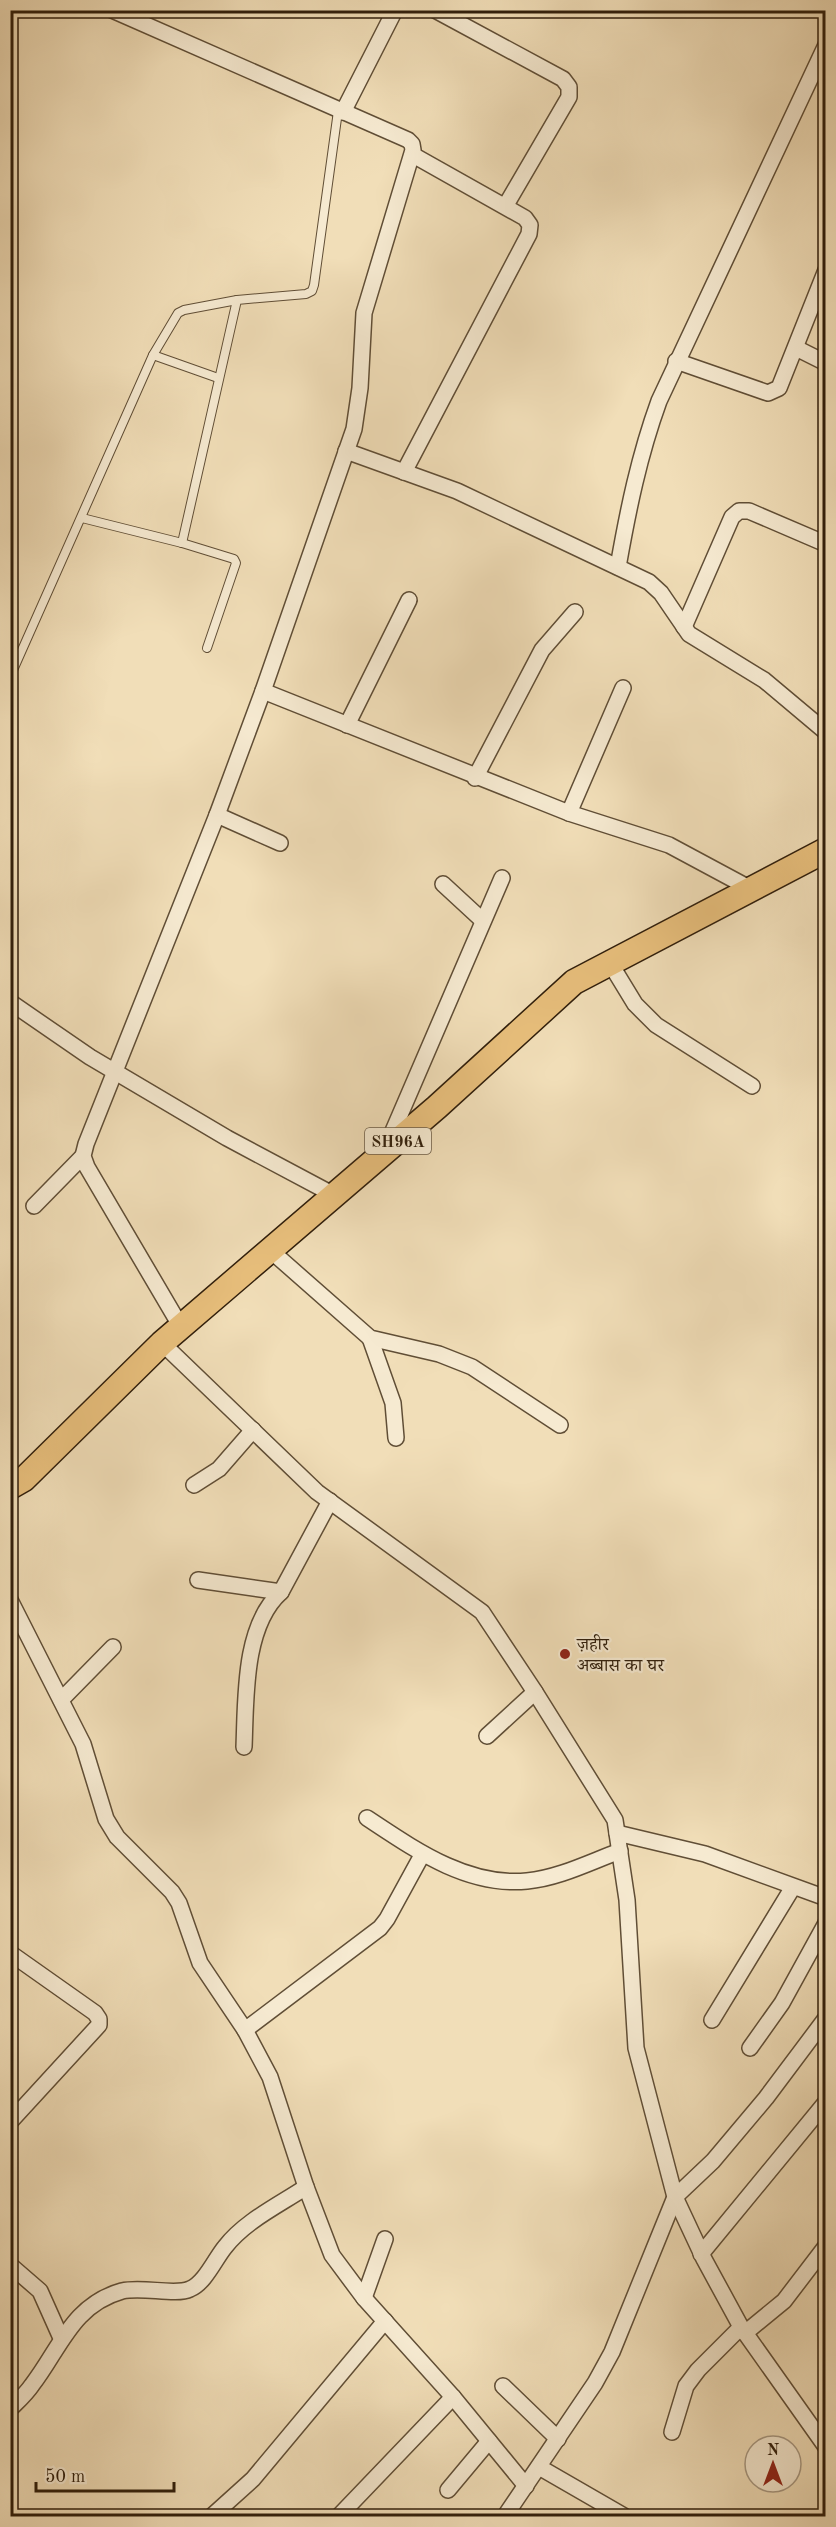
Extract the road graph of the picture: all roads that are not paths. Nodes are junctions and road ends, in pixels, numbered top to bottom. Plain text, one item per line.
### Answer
1 (112, 10) edge
2 (395, 10) edge
3 (435, 10) edge
4 (825, 45) edge
5 (341, 111) junction
6 (413, 156) junction
7 (506, 205) junction
8 (825, 270) edge
9 (237, 300) junction
10 (796, 348) junction
11 (153, 355) junction
12 (676, 361) junction
13 (825, 363) edge
14 (218, 378) junction
15 (346, 451) junction
16 (404, 472) junction
17 (82, 518) junction
18 (182, 543) junction
19 (825, 544) edge
20 (618, 567) junction
21 (409, 600) dead end
22 (575, 612) dead end
23 (684, 627) junction
24 (207, 648) dead end
25 (10, 677) edge
26 (623, 688) dead end
27 (263, 691) junction
28 (347, 726) junction
29 (825, 732) edge
30 (476, 778) junction
31 (568, 813) junction
32 (217, 815) junction
33 (280, 843) dead end
34 (825, 850) edge
35 (502, 878) dead end
36 (443, 884) dead end
37 (751, 889) junction
38 (482, 920) junction
39 (610, 963) junction
40 (10, 1002) edge
41 (113, 1071) junction
42 (752, 1086) dead end
43 (384, 1153) junction
44 (83, 1156) junction
45 (334, 1195) junction
46 (34, 1206) dead end
47 (270, 1250) junction
48 (181, 1327) junction
49 (370, 1338) junction
50 (162, 1343) junction
51 (560, 1425) dead end
52 (253, 1430) junction
53 (396, 1438) dead end
54 (194, 1485) dead end
55 (10, 1487) edge
56 (330, 1501) junction
57 (198, 1580) dead end
58 (282, 1592) junction
59 (10, 1600) edge
60 (113, 1647) dead end
61 (536, 1692) junction
62 (62, 1700) junction
63 (487, 1736) dead end
64 (243, 1747) dead end
65 (367, 1818) dead end
66 (617, 1833) junction
67 (620, 1851) junction
68 (422, 1855) junction
69 (793, 1887) junction
70 (825, 1898) edge
71 (825, 1923) edge
72 (10, 1953) edge
73 (825, 2018) edge
74 (712, 2020) dead end
75 (245, 2030) junction
76 (750, 2048) dead end
77 (825, 2102) edge
78 (10, 2122) edge
79 (306, 2187) junction
80 (675, 2197) junction
81 (385, 2239) dead end
82 (825, 2246) edge
83 (701, 2254) junction
84 (10, 2265) edge
85 (819, 2268) edge
86 (364, 2298) junction
87 (385, 2321) junction
88 (743, 2330) junction
89 (61, 2338) junction
90 (503, 2386) dead end
91 (453, 2397) junction
92 (10, 2409) edge
93 (672, 2432) dead end
94 (558, 2439) junction
95 (489, 2441) junction
96 (825, 2447) edge
97 (539, 2468) junction
98 (526, 2486) junction
99 (448, 2490) dead end
100 (212, 2517) edge
101 (339, 2517) edge
102 (505, 2517) edge
103 (624, 2517) edge

1 - 5 street
2 - 5 street
3 - 7 street
4 - 12 street
5 - 6 street
5 - 9 lane
6 - 7 street
6 - 15 street
7 - 16 street
8 - 10 street
9 - 11 lane
9 - 14 lane
10 - 12 street
10 - 13 street
11 - 14 lane
11 - 17 lane
12 - 20 street
14 - 18 lane
15 - 16 street
15 - 27 street
16 - 20 street
17 - 18 lane
17 - 25 lane
18 - 24 lane
19 - 23 street
20 - 23 street
21 - 28 street
22 - 30 street
23 - 29 street
26 - 31 street
27 - 28 street
27 - 32 street
28 - 30 street
30 - 31 street
31 - 37 street
32 - 33 street
32 - 41 street
34 - 37 main road, SH96A
35 - 38 street
36 - 38 street
37 - 39 main road, SH96A
38 - 43 street
39 - 42 street
39 - 43 main road, SH96A
40 - 41 street
41 - 44 street
41 - 45 street
43 - 45 main road, SH96A
44 - 46 street
44 - 48 street
45 - 47 main road, SH96A
47 - 48 main road, SH96A
47 - 49 street
48 - 50 main road, SH96A
49 - 51 street
49 - 53 street
50 - 52 street
50 - 55 main road, SH96A
52 - 54 street
52 - 56 street
56 - 58 street
56 - 61 street
57 - 58 street
58 - 64 street
59 - 62 street
60 - 62 street
61 - 63 street
61 - 66 street
62 - 75 street
65 - 68 street
66 - 67 street
66 - 69 street
67 - 68 street
67 - 80 street
68 - 75 street
69 - 70 street
69 - 74 street
71 - 76 street
72 - 78 street
73 - 80 street
75 - 79 street
77 - 83 street
79 - 86 street
79 - 89 street
80 - 83 street
80 - 94 street
81 - 86 street
82 - 85 street
83 - 88 street
84 - 89 street
85 - 88 street
86 - 87 street
87 - 91 street
87 - 100 street
88 - 93 street
88 - 96 street
89 - 92 street
90 - 94 street
91 - 95 street
91 - 101 street
94 - 97 street
95 - 98 street
95 - 99 street
97 - 98 street
97 - 103 street
98 - 102 street

